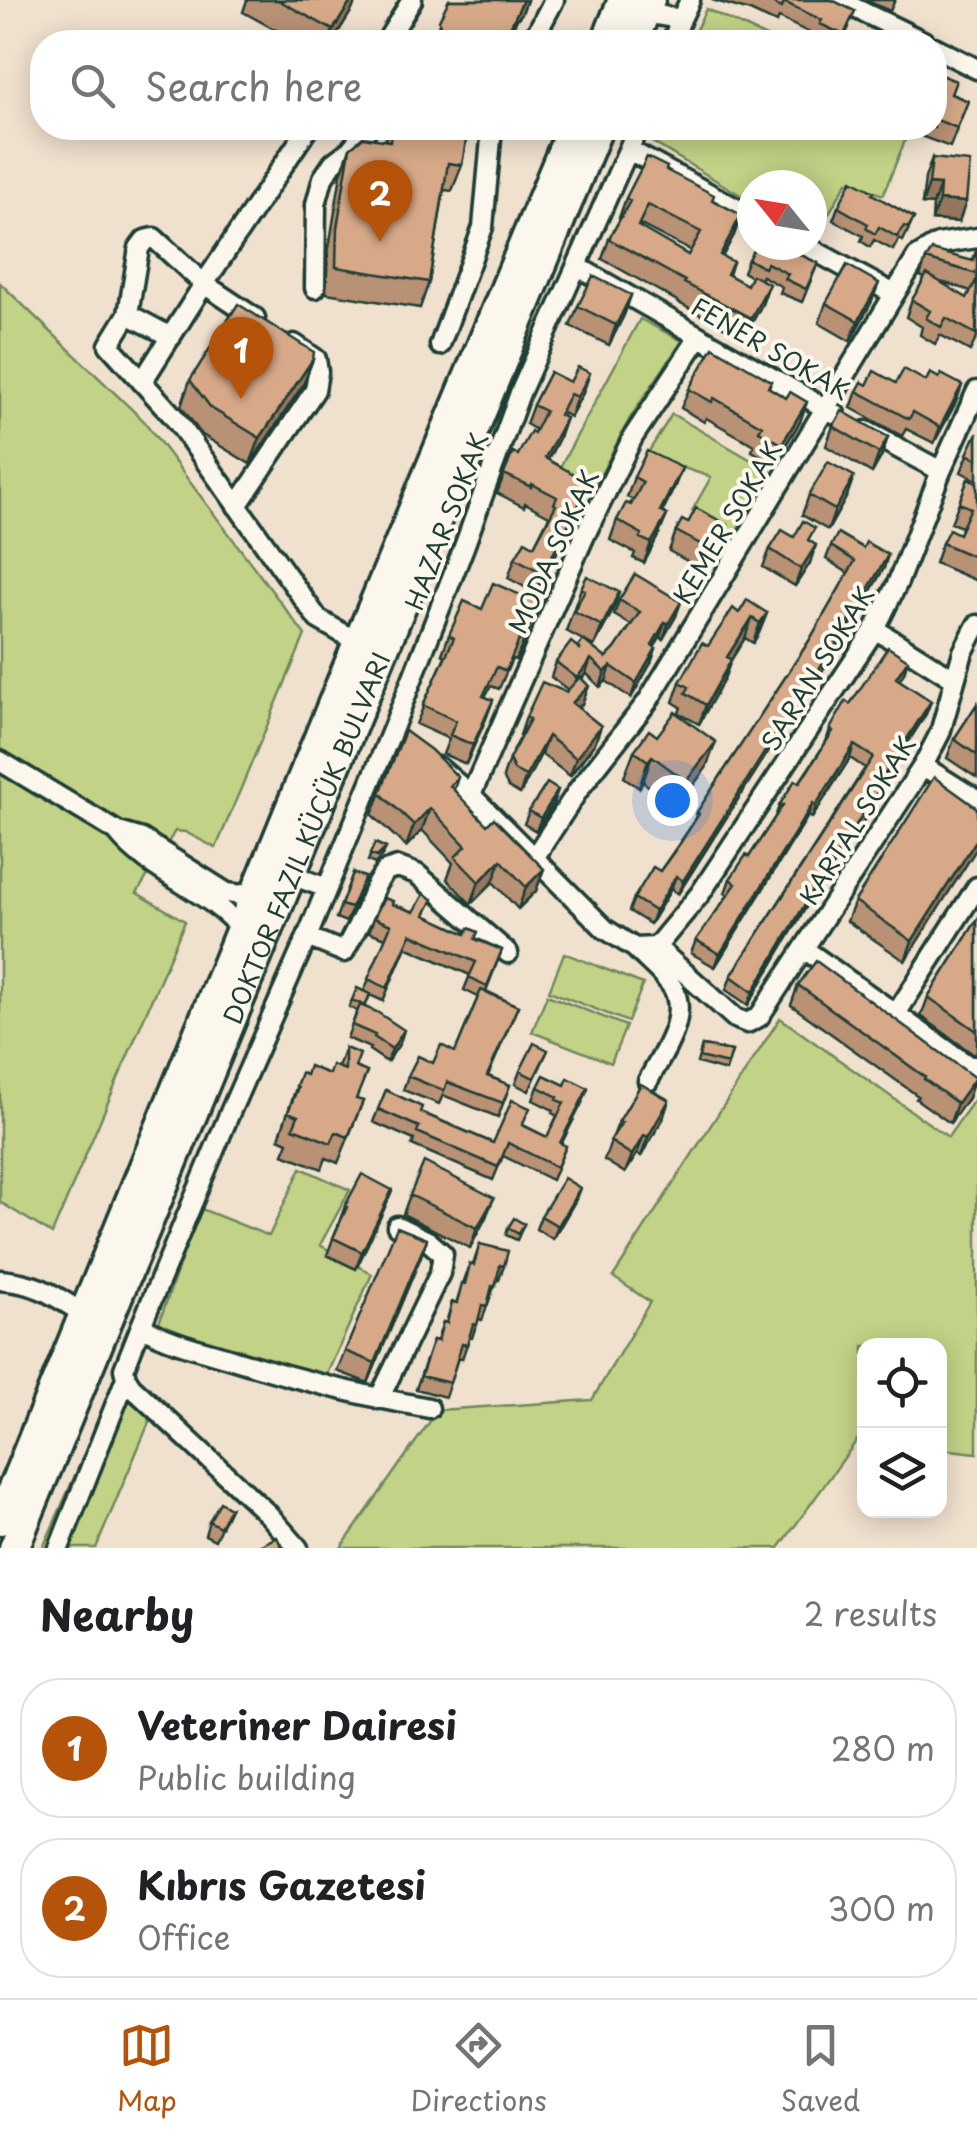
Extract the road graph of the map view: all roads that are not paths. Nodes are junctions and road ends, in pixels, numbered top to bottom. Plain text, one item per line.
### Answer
1 (412, 0) edge
2 (554, 0) edge
3 (690, 0) edge
4 (838, 0) edge
5 (639, 4) edge
6 (681, 19) junction
7 (393, 30) edge
8 (538, 30) edge
9 (616, 30) edge
10 (634, 30) edge
11 (677, 30) edge
12 (900, 30) edge
13 (947, 54) edge
14 (977, 69) edge
15 (300, 140) edge
16 (358, 140) edge
17 (491, 140) edge
18 (567, 140) edge
19 (593, 140) edge
20 (633, 140) edge
21 (629, 150) junction
22 (737, 208) edge
23 (977, 238) edge
24 (827, 258) edge
25 (578, 267) junction
26 (204, 284) junction
27 (316, 288) dead end
28 (894, 294) junction
29 (128, 314) junction
30 (699, 336) junction
31 (171, 337) junction
32 (440, 345) dead end
33 (142, 382) junction
34 (977, 391) edge
35 (826, 409) junction
36 (941, 471) junction
37 (237, 506) junction
38 (977, 625) edge
39 (876, 629) junction
40 (358, 643) junction
41 (954, 679) junction
42 (406, 740) junction
43 (0, 761) edge
44 (923, 766) junction
45 (471, 796) junction
46 (977, 800) edge
47 (118, 832) junction
48 (534, 858) junction
49 (290, 875) junction
50 (258, 887) junction
51 (977, 887) edge
52 (327, 888) junction
53 (240, 929) junction
54 (308, 937) junction
55 (656, 947) junction
56 (635, 948) junction
57 (804, 949) junction
58 (508, 953) dead end
59 (896, 1014) junction
60 (977, 1066) edge
61 (648, 1081) dead end
62 (397, 1226) edge
63 (0, 1280) edge
64 (123, 1280) junction
65 (159, 1282) junction
66 (84, 1314) junction
67 (141, 1326) junction
68 (126, 1378) junction
69 (379, 1399) junction
70 (429, 1408) dead end
71 (0, 1520) edge
72 (14, 1548) edge
73 (58, 1548) edge
74 (298, 1548) edge

1 - 7 street
2 - 8 street
3 - 6 street
4 - 12 street
5 - 6 street
5 - 9 highway
5 - 10 highway
6 - 11 street
13 - 14 street
15 - 26 street
16 - 27 street
17 - 32 street
18 - 40 highway
19 - 49 highway
20 - 21 street, HAZAR SOKAK
21 - 22 street
21 - 25 street, HAZAR SOKAK
23 - 28 street, KEMER SOKAK
24 - 28 street
25 - 30 street, FENER SOKAK
25 - 42 street, HAZAR SOKAK
26 - 29 street
26 - 31 street
26 - 37 street
28 - 35 street, KEMER SOKAK
29 - 31 street
29 - 33 street
30 - 35 street, FENER SOKAK
30 - 45 street, MODA SOKAK
31 - 33 street
33 - 37 street
34 - 36 street, SARAN SOKAK
35 - 36 street, FENER SOKAK
35 - 48 street, KEMER SOKAK
36 - 39 street, SARAN SOKAK
37 - 40 street
38 - 41 street, KARTAL SOKAK
39 - 41 street
39 - 55 street, SARAN SOKAK
40 - 50 highway
41 - 44 street, KARTAL SOKAK
42 - 45 street
42 - 52 street, HAZAR SOKAK
43 - 47 street
44 - 46 street
44 - 57 street, KARTAL SOKAK
45 - 48 street
47 - 50 street
47 - 53 street
48 - 56 street
49 - 52 street
49 - 64 highway
50 - 53 highway
51 - 59 street
52 - 54 street, HAZAR SOKAK
53 - 66 highway
54 - 58 street
54 - 65 street, HAZAR SOKAK
55 - 56 street
55 - 57 street, KARTAL SOKAK
56 - 61 street
57 - 59 street
59 - 60 street
62 - 69 street
63 - 66 street
64 - 65 street
64 - 72 highway
65 - 67 street, HAZAR SOKAK
66 - 71 highway
67 - 68 street, HAZAR SOKAK
67 - 69 street
68 - 73 street, HAZAR SOKAK
68 - 74 street
69 - 70 street

